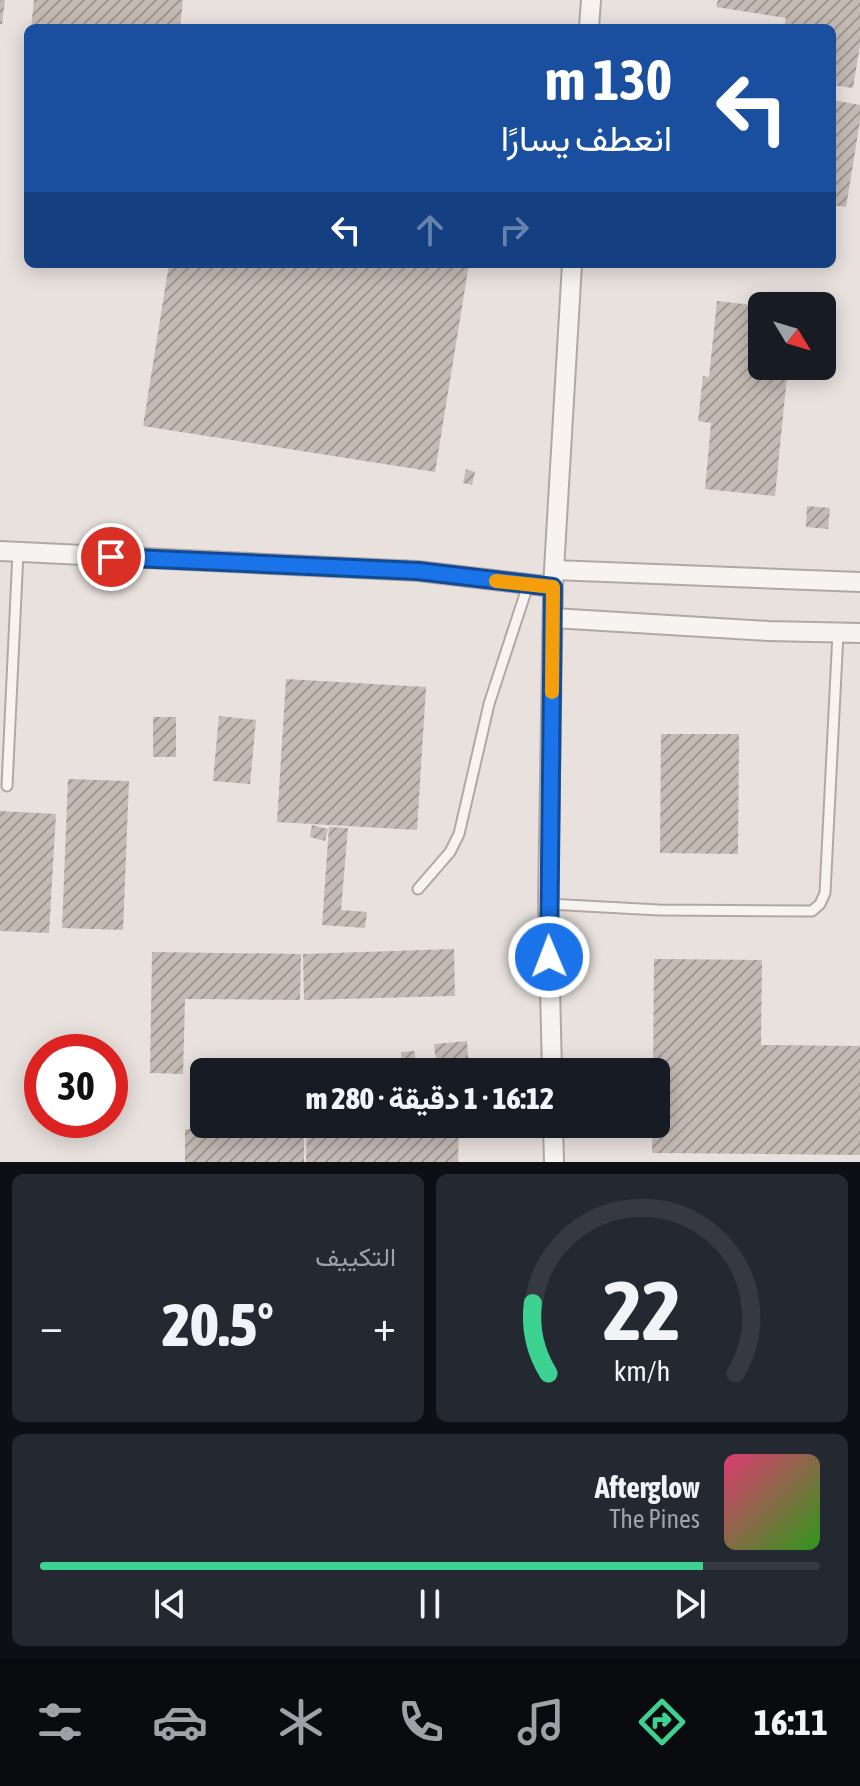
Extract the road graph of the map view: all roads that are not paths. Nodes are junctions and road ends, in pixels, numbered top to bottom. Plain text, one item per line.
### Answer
1 (591, 0) edge
2 (589, 24) edge
3 (572, 268) edge
4 (9, 552) edge
5 (554, 579) junction
6 (860, 582) edge
7 (528, 585) junction
8 (553, 618) junction
9 (838, 633) junction
10 (860, 633) edge
11 (7, 786) dead end
12 (418, 889) dead end
13 (548, 904) junction
14 (552, 1058) edge
15 (553, 1138) edge
16 (554, 1162) edge

1 - 2 street
3 - 5 street
4 - 7 street
4 - 11 lane
5 - 6 street
5 - 7 street
5 - 8 street
7 - 12 lane
8 - 9 street
8 - 13 street
9 - 10 street
9 - 13 lane
13 - 14 street
15 - 16 street

